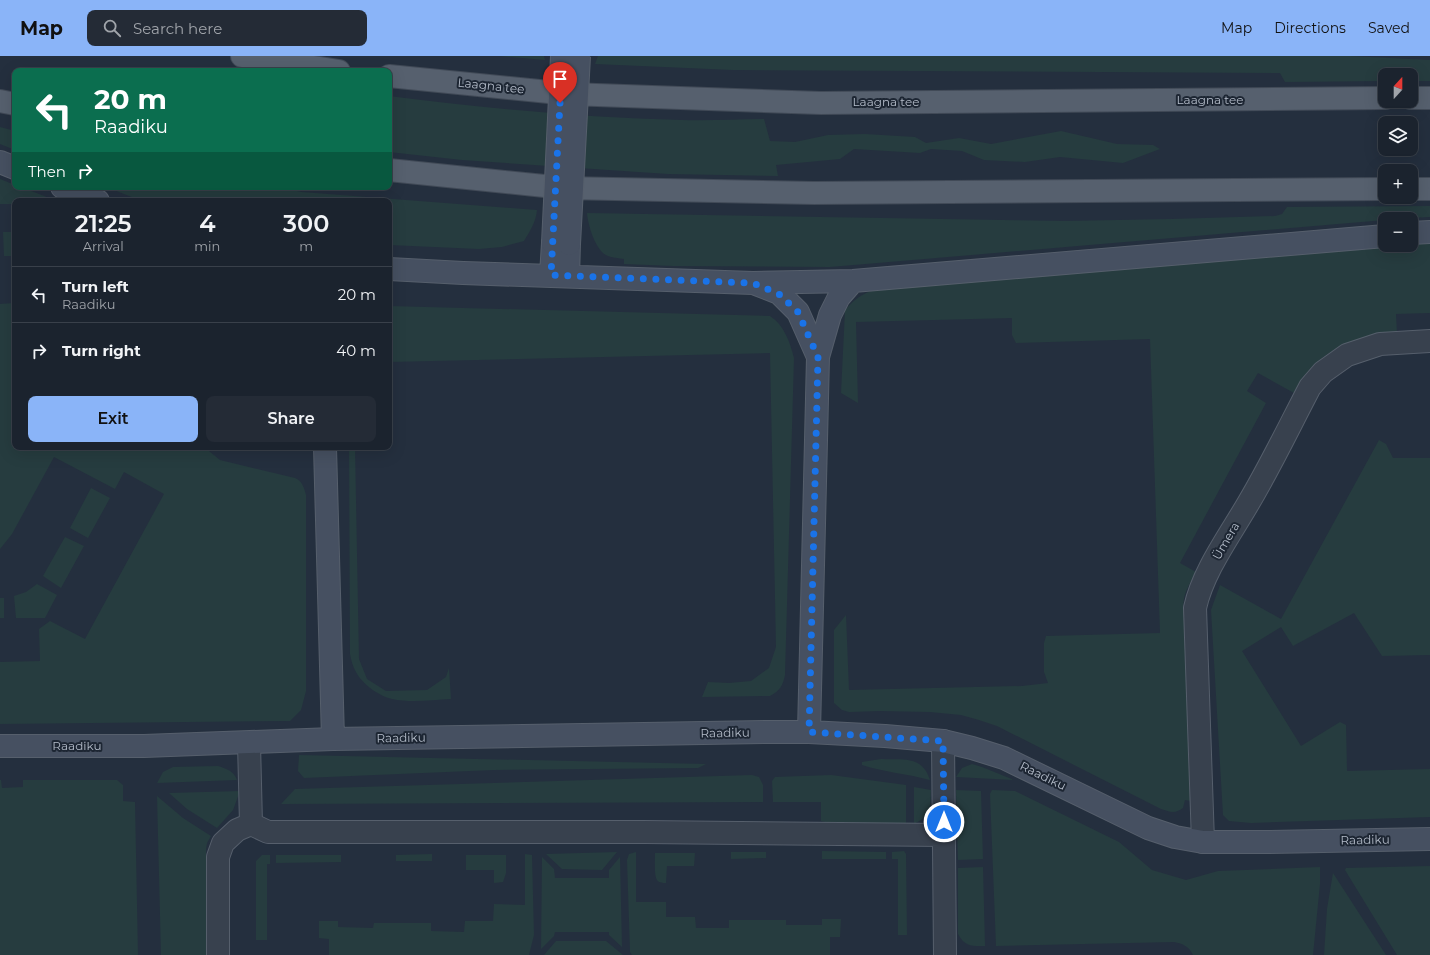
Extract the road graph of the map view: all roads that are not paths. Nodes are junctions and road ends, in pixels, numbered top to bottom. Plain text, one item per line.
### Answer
1 (242, 56) edge
2 (562, 56) edge
3 (579, 56) edge
4 (320, 68) edge
5 (392, 76) edge
6 (1378, 98) edge
7 (1418, 98) edge
8 (1430, 98) edge
9 (0, 101) edge
10 (12, 103) edge
11 (0, 162) edge
12 (12, 167) edge
13 (392, 170) edge
14 (1378, 189) edge
15 (1418, 189) edge
16 (1430, 189) edge
17 (70, 190) edge
18 (90, 198) edge
19 (1430, 232) edge
20 (1418, 233) edge
21 (1378, 237) edge
22 (561, 243) junction
23 (392, 268) edge
24 (559, 276) junction
25 (853, 281) junction
26 (753, 283) junction
27 (1430, 341) edge
28 (818, 357) junction
29 (325, 450) edge
30 (809, 732) junction
31 (333, 739) junction
32 (943, 741) junction
33 (249, 742) junction
34 (0, 746) edge
35 (251, 824) junction
36 (944, 835) junction
37 (1430, 840) edge
38 (1203, 842) junction
39 (218, 955) edge
40 (946, 955) edge

1 - 4 main road
2 - 22 street, bridge
3 - 22 street, bridge
5 - 6 main road, Laagna tee
7 - 8 main road
9 - 10 main road
11 - 12 street
13 - 14 main road
15 - 16 main road
17 - 18 street
19 - 20 street
21 - 25 street
22 - 24 street
23 - 24 street
24 - 26 street
25 - 26 street
25 - 28 street
26 - 28 street
27 - 38 street, Ümera
28 - 30 street
29 - 31 street
30 - 31 street, Raadiku
30 - 32 street, Raadiku
31 - 33 street, Raadiku
32 - 36 street
32 - 38 street, Raadiku
33 - 34 street, Raadiku
33 - 35 street
35 - 36 street
35 - 39 street
36 - 40 street
37 - 38 street, Raadiku

